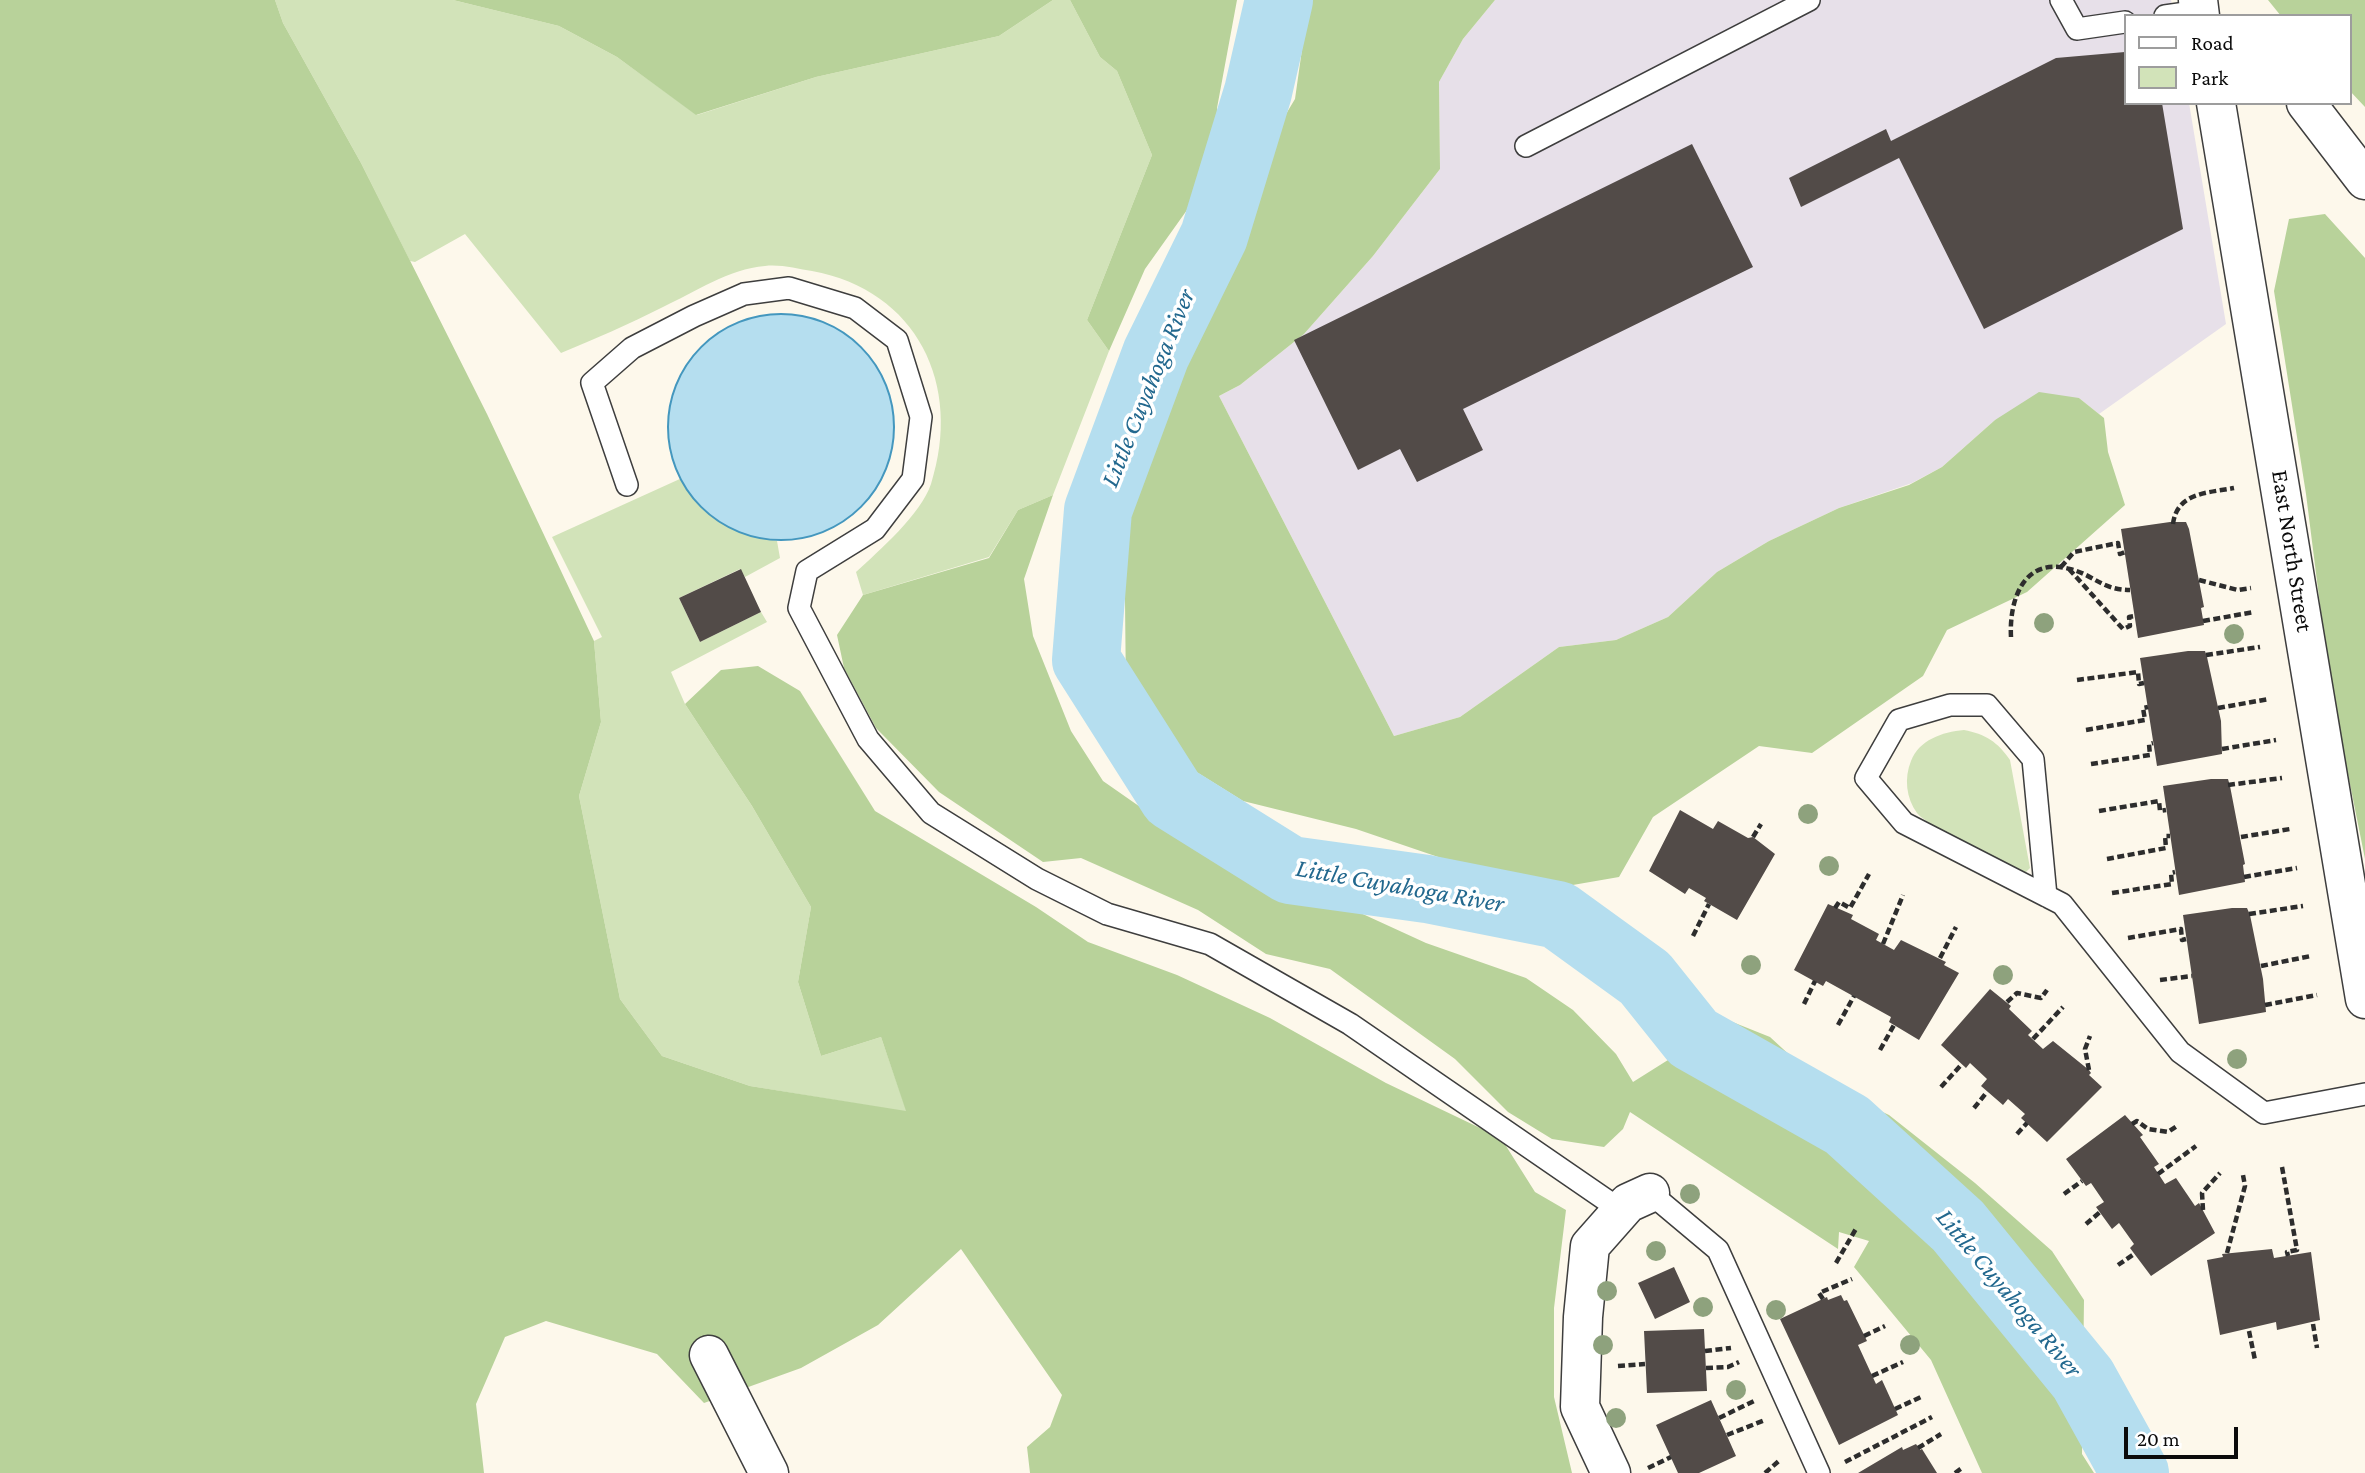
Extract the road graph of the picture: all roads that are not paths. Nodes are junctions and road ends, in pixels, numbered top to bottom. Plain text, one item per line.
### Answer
1 (1809, 0) edge
2 (2061, 0) edge
3 (2124, 22) edge
4 (2216, 105) edge
5 (2308, 105) edge
6 (1526, 146) dead end
7 (2365, 180) edge
8 (627, 485) dead end
9 (2046, 896) junction
10 (2365, 999) edge
11 (2365, 1094) edge
12 (1636, 1202) junction
13 (709, 1355) dead end
14 (1629, 1471) edge
15 (769, 1473) edge
16 (1819, 1473) edge

1 - 6 lane
2 - 3 lane
4 - 10 street, East North Street
5 - 7 street
8 - 12 lane
9 - 9 lane
9 - 11 lane
12 - 14 street
12 - 16 lane
13 - 15 street

